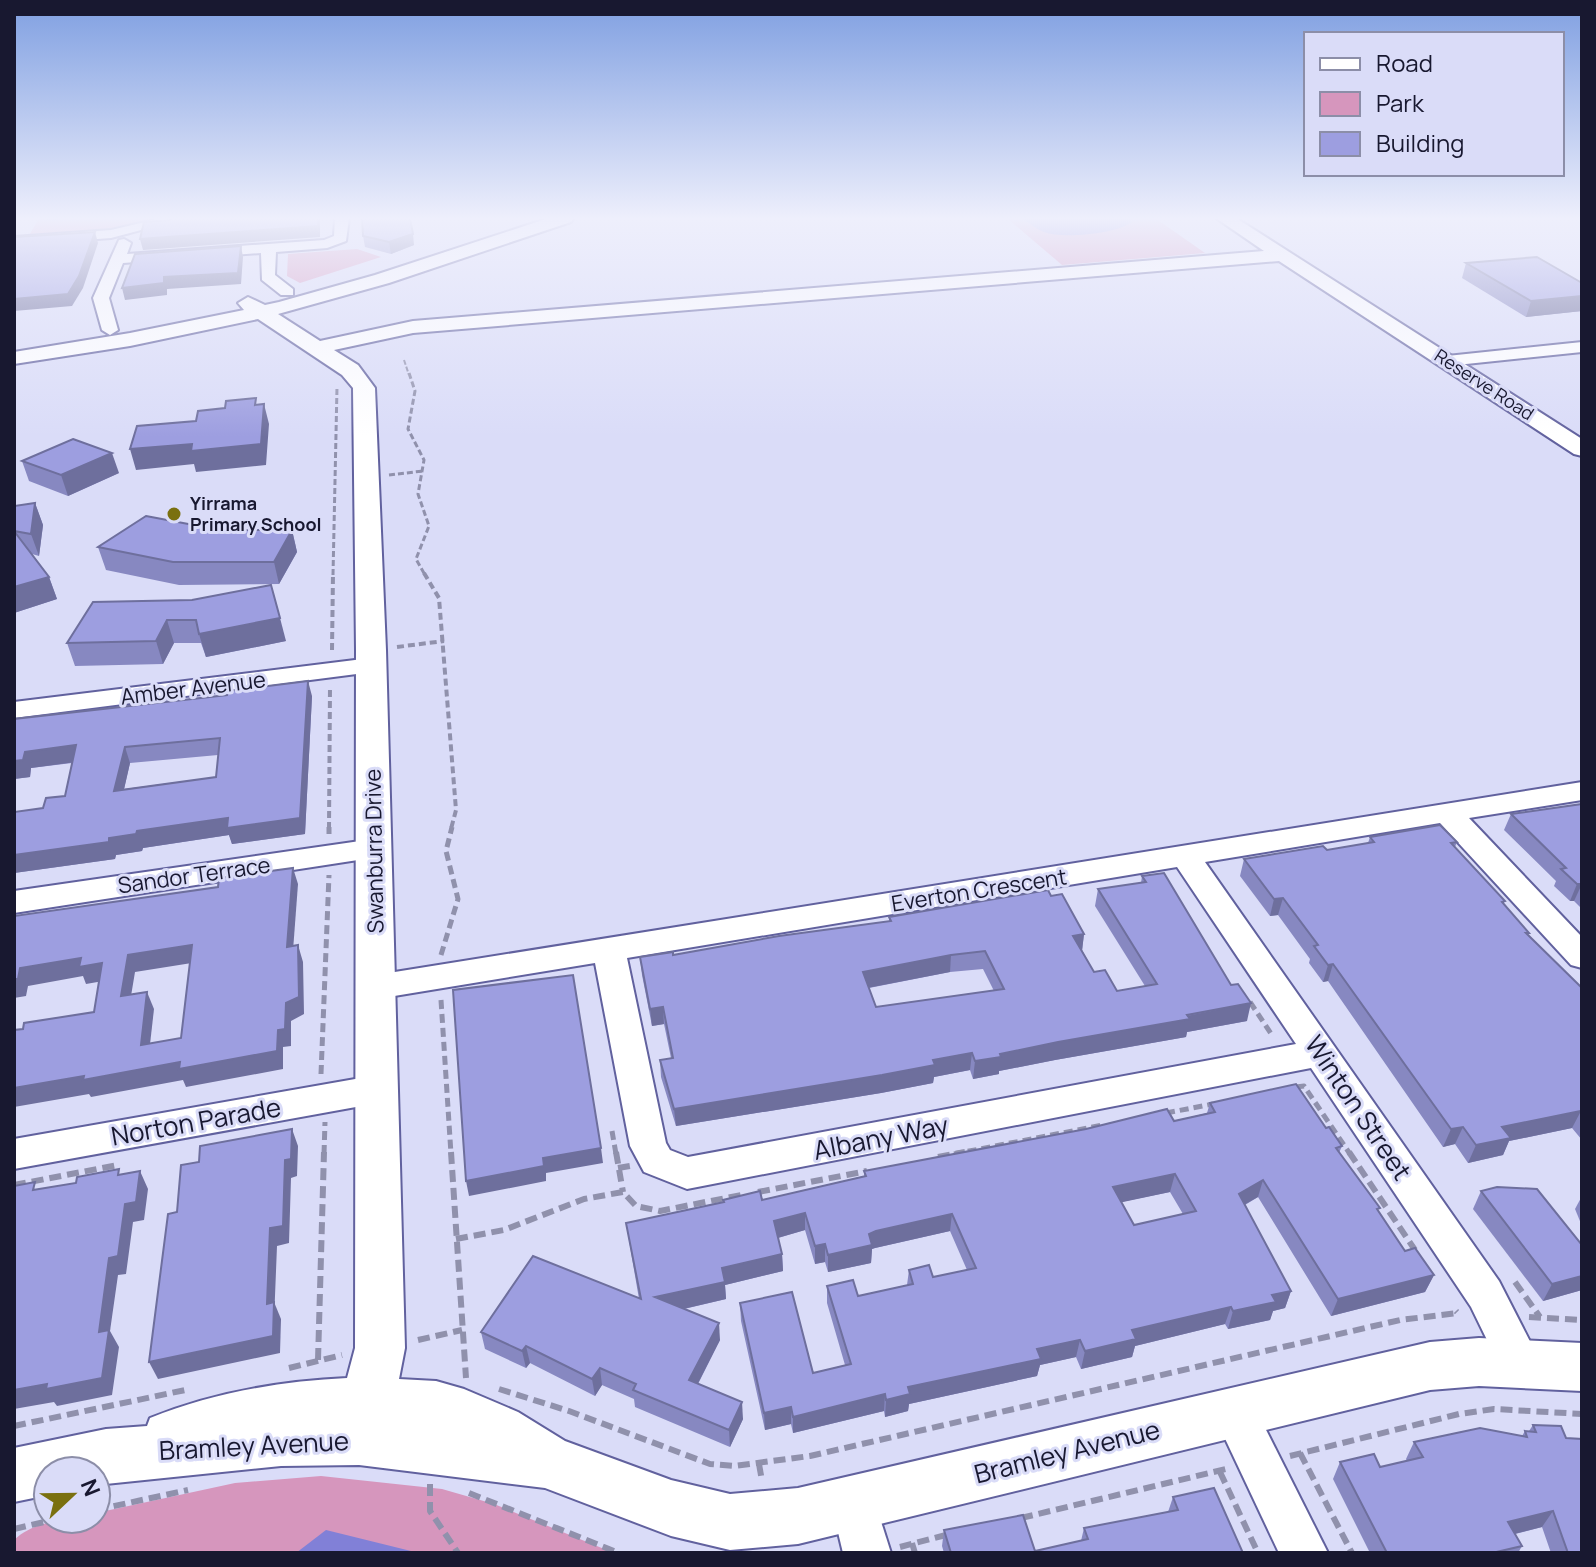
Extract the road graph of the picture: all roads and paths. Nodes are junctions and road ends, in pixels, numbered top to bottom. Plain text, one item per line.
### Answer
1 (104, 291) edge
2 (328, 291) edge
3 (846, 291) edge
4 (1339, 291) edge
5 (287, 292) edge
6 (255, 307) junction
7 (113, 336) junction
8 (14, 345) edge
9 (1582, 347) edge
10 (315, 348) junction
11 (14, 358) edge
12 (404, 360) dead end
13 (1447, 361) junction
14 (337, 381) dead end
15 (1582, 449) edge
16 (332, 663) junction
17 (371, 666) junction
18 (14, 710) edge
19 (1582, 791) edge
20 (1447, 813) junction
21 (374, 849) junction
22 (329, 855) junction
23 (1186, 857) junction
24 (14, 902) edge
25 (609, 950) junction
26 (1582, 957) edge
27 (441, 977) junction
28 (376, 987) junction
29 (1320, 1053) junction
30 (378, 1089) junction
31 (1289, 1089) edge
32 (323, 1099) junction
33 (1228, 1101) edge
34 (1151, 1116) edge
35 (611, 1123) dead end
36 (1105, 1125) edge
37 (14, 1154) edge
38 (936, 1157) edge
39 (875, 1169) edge
40 (623, 1192) junction
41 (456, 1239) junction
42 (1424, 1263) edge
43 (1449, 1301) dead end
44 (1521, 1365) junction
45 (1582, 1367) edge
46 (273, 1372) dead end
47 (480, 1384) dead end
48 (493, 1387) dead end
49 (197, 1388) dead end
50 (1234, 1411) junction
51 (1582, 1414) edge
52 (363, 1421) junction
53 (14, 1426) edge
54 (1260, 1462) junction
55 (14, 1475) edge
56 (441, 1485) dead end
57 (202, 1487) dead end
58 (463, 1491) dead end
59 (854, 1503) junction
60 (112, 1507) edge
61 (1004, 1521) edge
62 (958, 1532) edge
63 (912, 1543) junction
64 (882, 1550) edge
65 (458, 1553) edge
66 (619, 1553) edge
67 (915, 1553) edge
68 (1258, 1553) edge
69 (1304, 1553) edge
70 (1352, 1553) edge

1 - 7 street
2 - 6 street
3 - 10 street
4 - 13 street, Reserve Road
5 - 6 street
6 - 7 street
6 - 10 street, Swanburra Drive
7 - 8 street
7 - 11 street
9 - 13 street
10 - 17 street, Swanburra Drive
12 - 27 path
13 - 15 street, Reserve Road
14 - 16 path
16 - 17 street, Amber Avenue
16 - 18 street, Amber Avenue
16 - 22 path
17 - 21 street, Swanburra Drive
19 - 20 street, Everton Crescent
20 - 23 street, Everton Crescent
20 - 26 street
21 - 22 street, Sandor Terrace
21 - 28 street, Swanburra Drive
22 - 24 street, Sandor Terrace
22 - 32 path
23 - 25 street, Everton Crescent
23 - 29 street, Winton Street
25 - 27 street, Everton Crescent
25 - 29 street, Albany Way
27 - 28 street, Everton Crescent
27 - 41 path
28 - 30 street, Swanburra Drive
29 - 44 street, Winton Street
30 - 32 street, Norton Parade
30 - 52 street, Swanburra Drive
31 - 42 path
32 - 37 street, Norton Parade
32 - 46 path
33 - 34 path
35 - 40 path
36 - 38 path
39 - 40 path
40 - 41 path
41 - 47 path
43 - 48 path
44 - 45 street, Bramley Avenue
44 - 50 street, Bramley Avenue
49 - 53 path
50 - 54 street
50 - 59 street, Bramley Avenue
51 - 54 path
52 - 55 street, Bramley Avenue
52 - 59 street, Bramley Avenue
54 - 61 path
54 - 68 path
54 - 69 street
54 - 70 path
56 - 65 path
57 - 60 path
58 - 66 path
59 - 64 street
62 - 63 path
63 - 64 path
63 - 67 path

